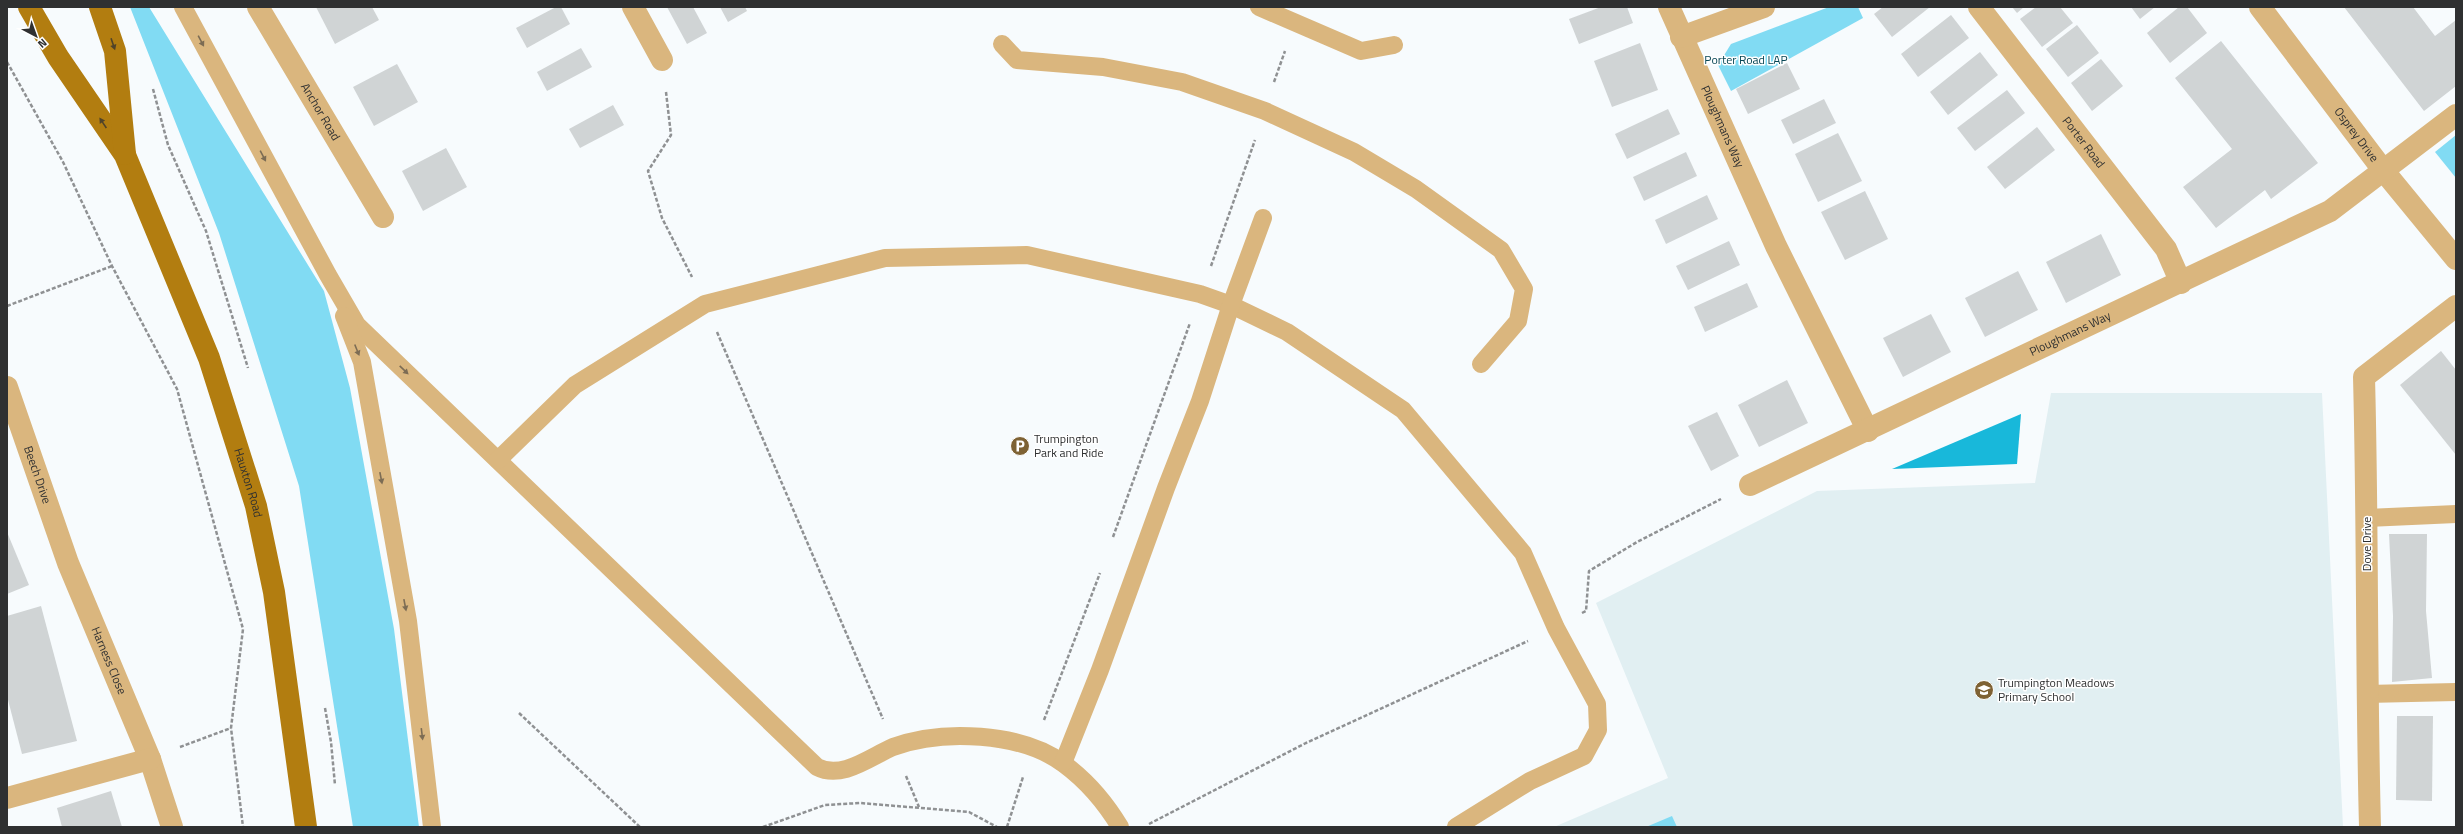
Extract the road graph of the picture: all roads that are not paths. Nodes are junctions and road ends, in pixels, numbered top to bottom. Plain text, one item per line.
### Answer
1 (29, 7) edge
2 (38, 7) edge
3 (100, 7) edge
4 (183, 7) edge
5 (258, 7) edge
6 (633, 7) edge
7 (1259, 7) edge
8 (1669, 7) edge
9 (1764, 7) edge
10 (1979, 7) edge
11 (2260, 7) edge
12 (1681, 37) junction
13 (1002, 44) dead end
14 (1394, 45) dead end
15 (58, 57) junction
16 (662, 60) road end
17 (2456, 115) edge
18 (125, 155) junction
19 (2383, 170) junction
20 (383, 217) dead end
21 (1263, 218) dead end
22 (2456, 259) edge
23 (328, 275) junction
24 (2181, 283) junction
25 (1231, 305) junction
26 (2456, 306) edge
27 (1480, 364) dead end
28 (7, 387) edge
29 (1868, 431) junction
30 (498, 460) junction
31 (1750, 485) road end
32 (2456, 514) edge
33 (2367, 518) junction
34 (68, 563) joint
35 (2456, 692) edge
36 (2366, 694) junction
37 (150, 759) junction
38 (1063, 763) junction
39 (7, 798) edge
40 (172, 827) edge
41 (306, 827) edge
42 (432, 827) edge
43 (1120, 827) edge
44 (1456, 827) edge
45 (2370, 827) edge

1 - 15 main road
2 - 15 street
3 -> 18 main road
4 -> 23 lane
5 - 20 street, Anchor Road
6 - 16 street
7 - 14 lane
8 - 12 street, Ploughmans Way
9 - 12 street
10 - 24 street, Porter Road
11 - 19 street, Osprey Drive
12 - 29 street, Ploughmans Way
13 - 27 lane
18 -> 15 main road
17 - 19 street, Ploughmans Way
18 - 41 main road, Hauxton Road
19 - 22 street, Osprey Drive
19 - 24 street, Ploughmans Way
21 - 25 lane
23 -> 30 lane
23 -> 42 lane
24 - 29 street, Ploughmans Way
25 - 30 lane
25 - 38 lane
25 - 44 lane
26 - 33 street, Dove Drive
28 - 34 street, Beech Drive
29 - 31 street, Ploughmans Way
30 - 38 lane
32 - 33 lane
33 - 36 street, Dove Drive
34 - 37 street, Harness Close
35 - 36 lane
36 - 45 street, Dove Drive
37 - 39 street
37 - 40 street, Harness Close
38 - 43 lane

